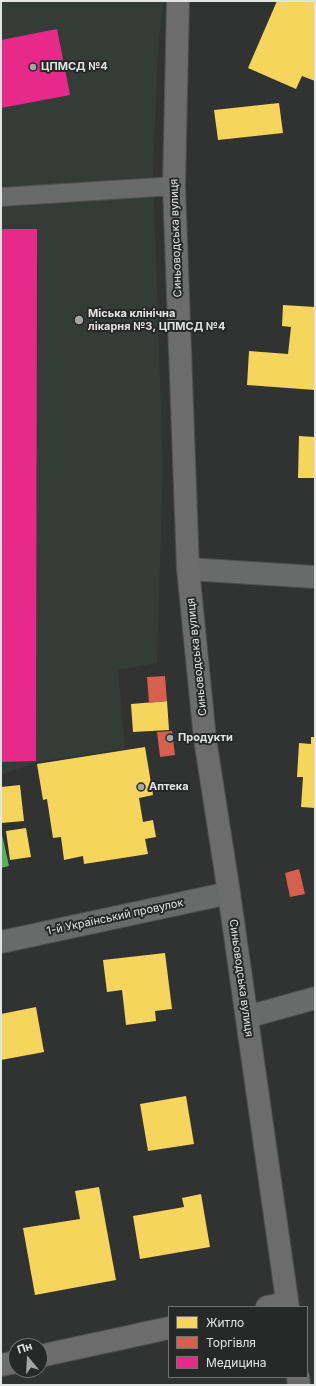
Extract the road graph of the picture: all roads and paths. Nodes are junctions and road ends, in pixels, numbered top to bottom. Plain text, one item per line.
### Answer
1 (178, 1) edge
2 (174, 186) junction
3 (1, 197) edge
4 (188, 569) junction
5 (315, 577) edge
6 (229, 893) junction
7 (1, 942) edge
8 (315, 998) edge
9 (247, 1017) junction
10 (281, 1306) edge
11 (168, 1328) edge
12 (48, 1354) edge

1 - 2 street, Синьоводська вулиця
2 - 3 lane
2 - 4 street, Синьоводська вулиця
4 - 5 street
4 - 6 street, Синьоводська вулиця
6 - 7 street, 1-й Український провулок
6 - 9 street, Синьоводська вулиця
8 - 9 street
9 - 10 street, Синьоводська вулиця
11 - 12 street

